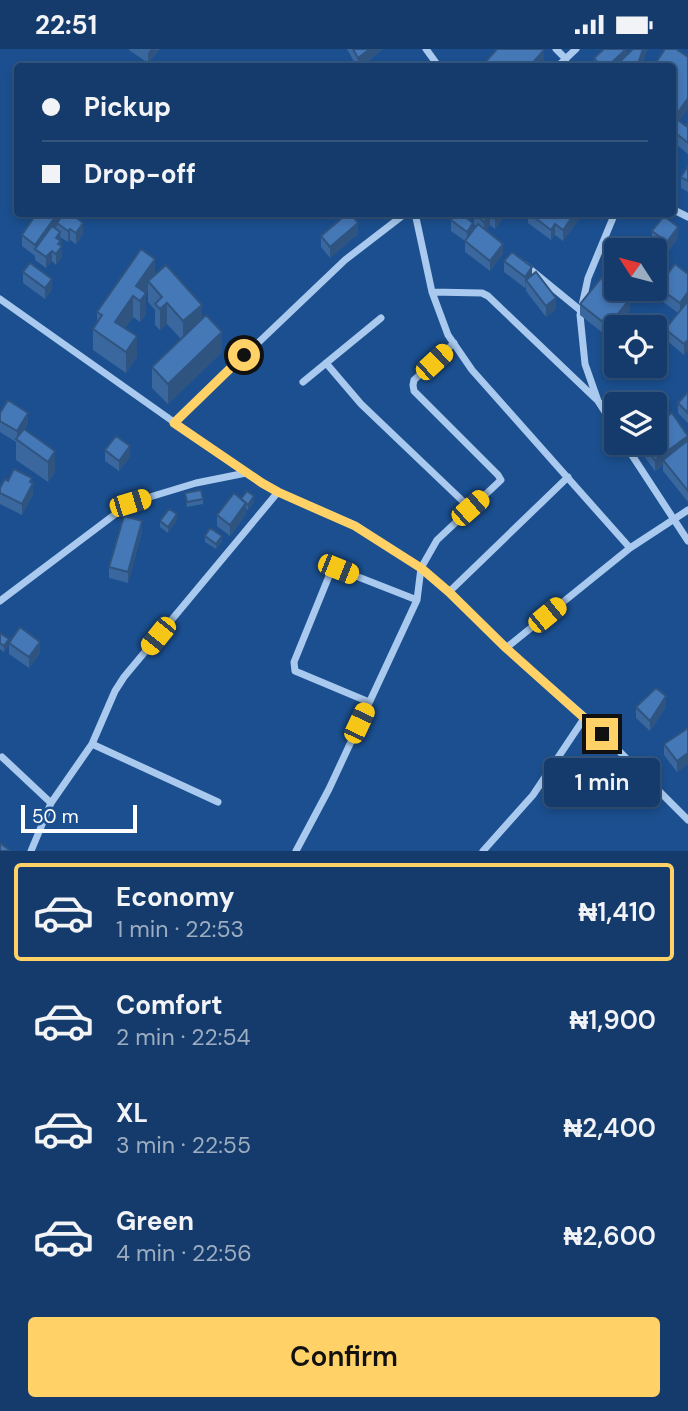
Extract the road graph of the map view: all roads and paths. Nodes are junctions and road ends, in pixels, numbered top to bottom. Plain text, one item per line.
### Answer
1 (556, 49) edge
2 (576, 49) edge
3 (566, 59) junction
4 (562, 63) edge
5 (400, 217) edge
6 (416, 217) edge
7 (613, 217) edge
8 (516, 258) edge
9 (432, 292) junction
10 (0, 299) edge
11 (580, 310) junction
12 (381, 318) dead end
13 (454, 344) junction
14 (326, 363) junction
15 (303, 382) dead end
16 (598, 401) junction
17 (604, 410) edge
18 (174, 423) junction
19 (632, 455) edge
20 (246, 473) junction
21 (568, 477) junction
22 (278, 492) junction
23 (470, 508) junction
24 (688, 510) edge
25 (673, 519) junction
26 (688, 541) edge
27 (629, 548) junction
28 (421, 568) junction
29 (449, 592) junction
30 (416, 600) junction
31 (0, 601) edge
32 (506, 648) junction
33 (369, 702) junction
34 (585, 717) junction
35 (92, 744) junction
36 (2, 757) dead end
37 (218, 802) dead end
38 (51, 803) junction
39 (688, 820) edge
40 (31, 851) edge
41 (296, 851) edge
42 (483, 851) edge

1 - 3 street
2 - 3 street
3 - 4 street
5 - 18 street
6 - 9 street
7 - 11 street
8 - 11 street
9 - 13 street
9 - 16 street
10 - 18 street
11 - 16 street
12 - 14 street
13 - 21 street
13 - 23 street
14 - 15 street
14 - 23 street
16 - 17 street
18 - 20 street
19 - 25 street
20 - 22 street
20 - 31 street
21 - 27 street
21 - 29 street
22 - 28 street
22 - 35 street
23 - 28 street
24 - 25 street
25 - 26 street
25 - 27 street
27 - 32 street
28 - 29 street
28 - 30 street
29 - 32 street
30 - 33 street
30 - 33 street
32 - 34 street
33 - 41 street
34 - 39 street
34 - 42 street
35 - 37 street
35 - 38 street
36 - 38 street
38 - 40 street

